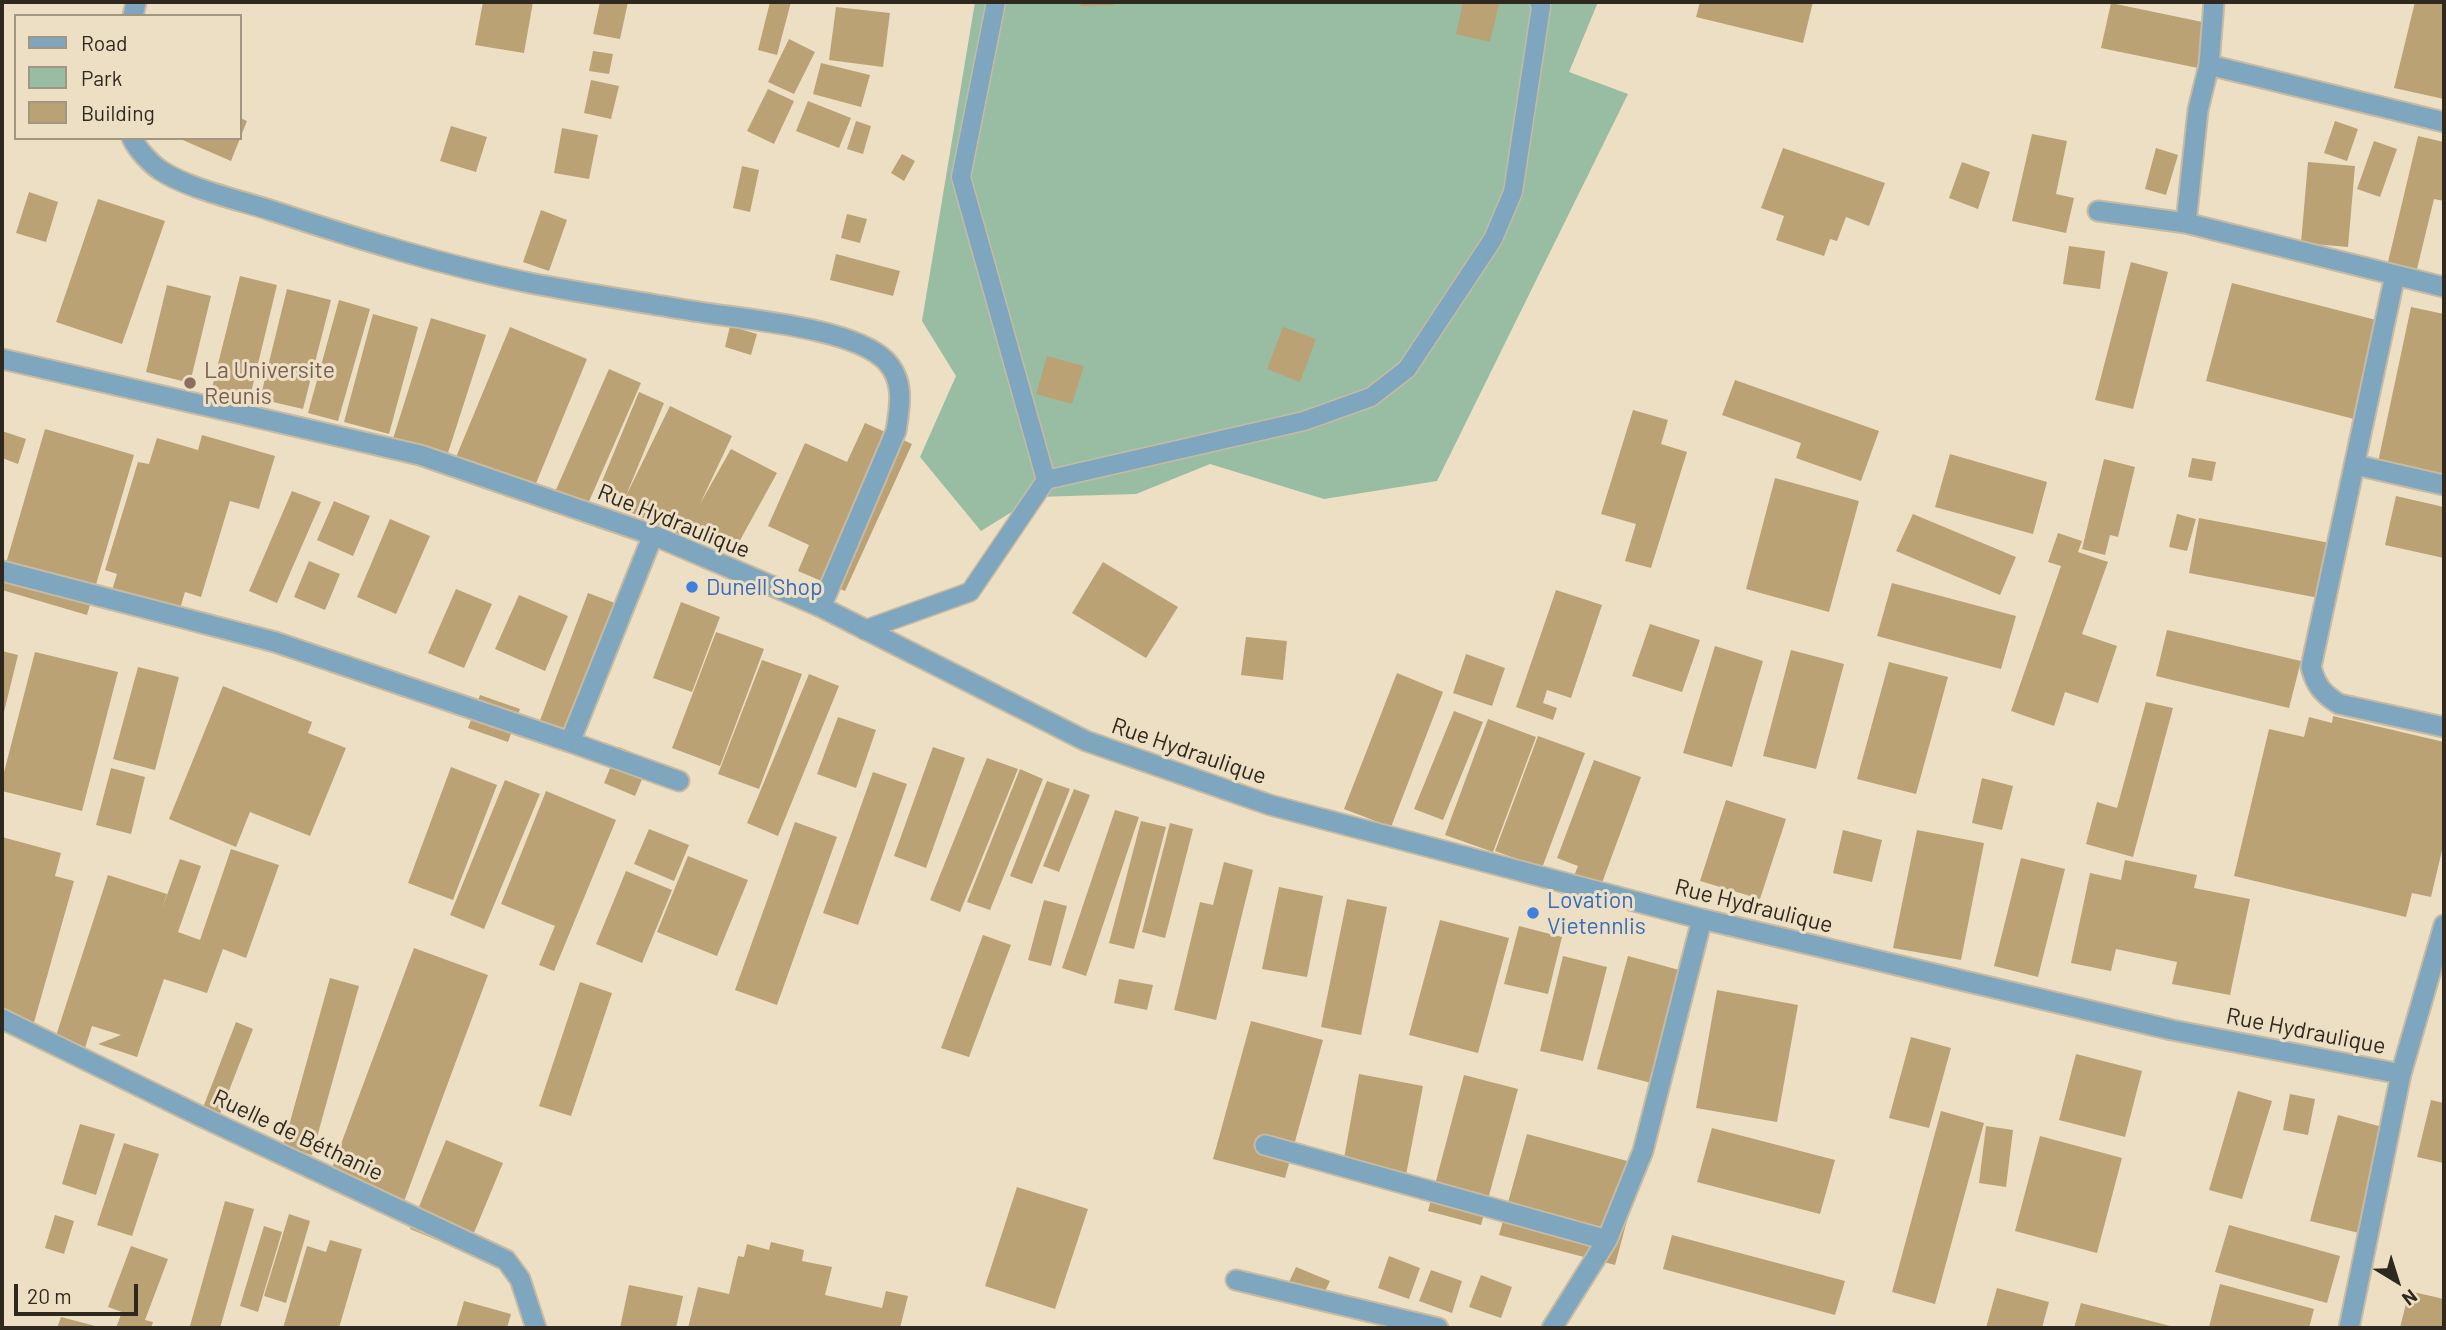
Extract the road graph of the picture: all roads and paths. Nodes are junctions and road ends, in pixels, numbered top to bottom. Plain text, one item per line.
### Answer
1 (996, 2) edge
2 (1539, 2) edge
3 (2214, 2) edge
4 (2210, 65) junction
5 (2444, 122) edge
6 (133, 140) edge
7 (2098, 211) dead end
8 (2186, 223) junction
9 (2395, 275) junction
10 (2444, 287) edge
11 (2, 359) edge
12 (2356, 465) junction
13 (1046, 480) junction
14 (2444, 485) edge
15 (653, 535) junction
16 (2, 571) edge
17 (821, 607) junction
18 (864, 629) junction
19 (2444, 727) edge
20 (570, 742) junction
21 (679, 781) dead end
22 (1702, 919) junction
23 (2444, 925) edge
24 (2, 1019) edge
25 (2401, 1074) junction
26 (1265, 1145) dead end
27 (1607, 1240) junction
28 (1236, 1280) dead end
29 (536, 1328) edge
30 (1438, 1328) edge
31 (1552, 1328) edge
32 (2349, 1328) edge

1 - 13 lane
2 - 13 lane
3 - 4 street
4 - 5 street
4 - 8 street
6 - 17 street
7 - 8 street
8 - 9 street
9 - 10 street
9 - 12 street
11 - 15 street, Rue Hydraulique
12 - 14 street
12 - 19 street
13 - 18 lane
15 - 17 street, Rue Hydraulique
15 - 20 street
16 - 20 street
17 - 18 street, Rue Hydraulique
18 - 22 street, Rue Hydraulique
20 - 21 street
22 - 25 street, Rue Hydraulique
22 - 27 street
23 - 25 street
24 - 29 street, Ruelle de Béthanie
25 - 32 street
26 - 27 street
27 - 31 street
28 - 30 street

